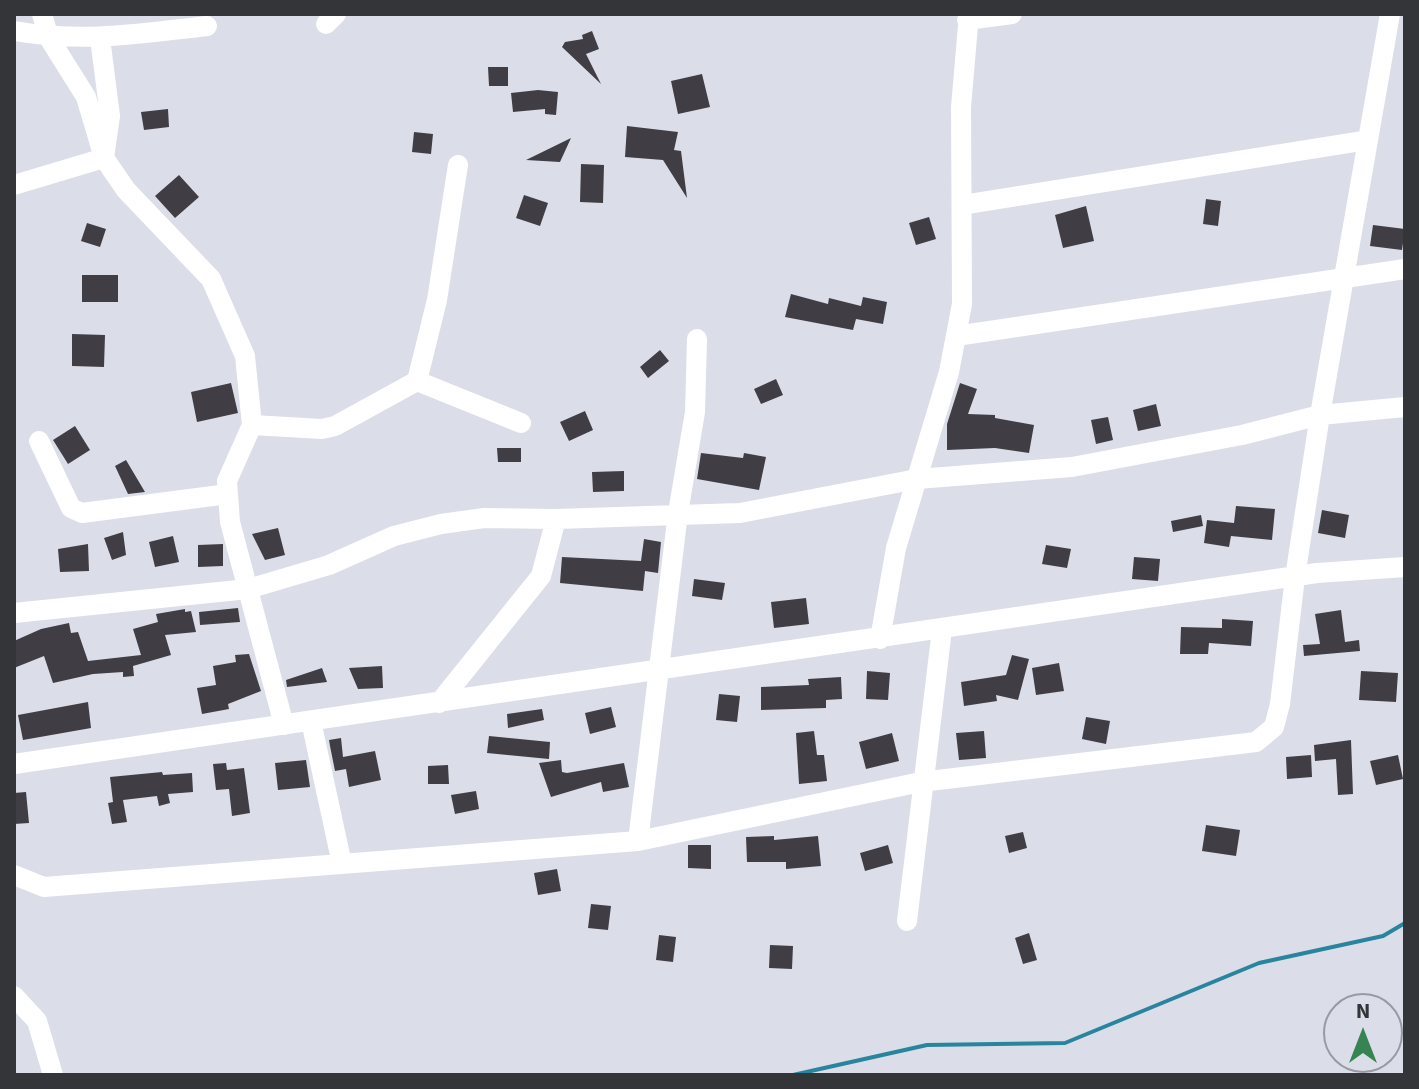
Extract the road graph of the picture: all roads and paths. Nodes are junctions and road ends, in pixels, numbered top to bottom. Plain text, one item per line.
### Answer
1 (42, 14) edge
2 (1012, 14) edge
3 (1390, 14) edge
4 (966, 16) edge
5 (207, 26) dead end
6 (14, 31) edge
7 (49, 38) junction
8 (100, 38) junction
9 (1368, 140) junction
10 (104, 158) junction
11 (458, 165) dead end
12 (14, 185) edge
13 (962, 205) junction
14 (1405, 269) edge
15 (1345, 276) junction
16 (956, 336) junction
17 (697, 339) dead end
18 (417, 381) junction
19 (1405, 407) edge
20 (1320, 415) junction
21 (521, 423) dead end
22 (252, 425) junction
23 (39, 441) dead end
24 (917, 479) junction
25 (228, 494) junction
26 (678, 513) junction
27 (556, 519) junction
28 (1405, 567) edge
29 (1295, 577) junction
30 (248, 589) junction
31 (14, 613) edge
32 (942, 629) junction
33 (880, 639) junction
34 (661, 671) junction
35 (439, 703) junction
36 (311, 721) junction
37 (284, 725) junction
38 (14, 764) edge
39 (921, 782) junction
40 (638, 841) junction
41 (342, 864) junction
42 (14, 875) edge
43 (907, 921) dead end
44 (14, 996) edge
45 (53, 1075) edge

1 - 7 street
2 - 4 street
3 - 9 street
4 - 13 street
5 - 8 street
6 - 7 street
7 - 8 street
7 - 10 street
8 - 10 street
9 - 13 street
9 - 15 street
10 - 12 street
10 - 22 street
11 - 18 street
13 - 16 street
14 - 15 street
15 - 16 street
15 - 20 street
16 - 24 street
17 - 26 street
18 - 21 street
18 - 22 street
19 - 20 street
20 - 24 street
20 - 29 street
22 - 25 street
23 - 25 street
24 - 26 street
24 - 33 street
25 - 30 street
26 - 27 street
26 - 34 street
27 - 30 street
27 - 35 street
28 - 29 street
29 - 32 street
29 - 39 street
30 - 31 street
30 - 37 street
32 - 33 street
32 - 39 street
33 - 34 street
34 - 35 street
34 - 40 street
35 - 36 street
36 - 37 street
36 - 41 street
37 - 38 street
39 - 40 street
39 - 43 street
40 - 41 street
41 - 42 street
44 - 45 street

